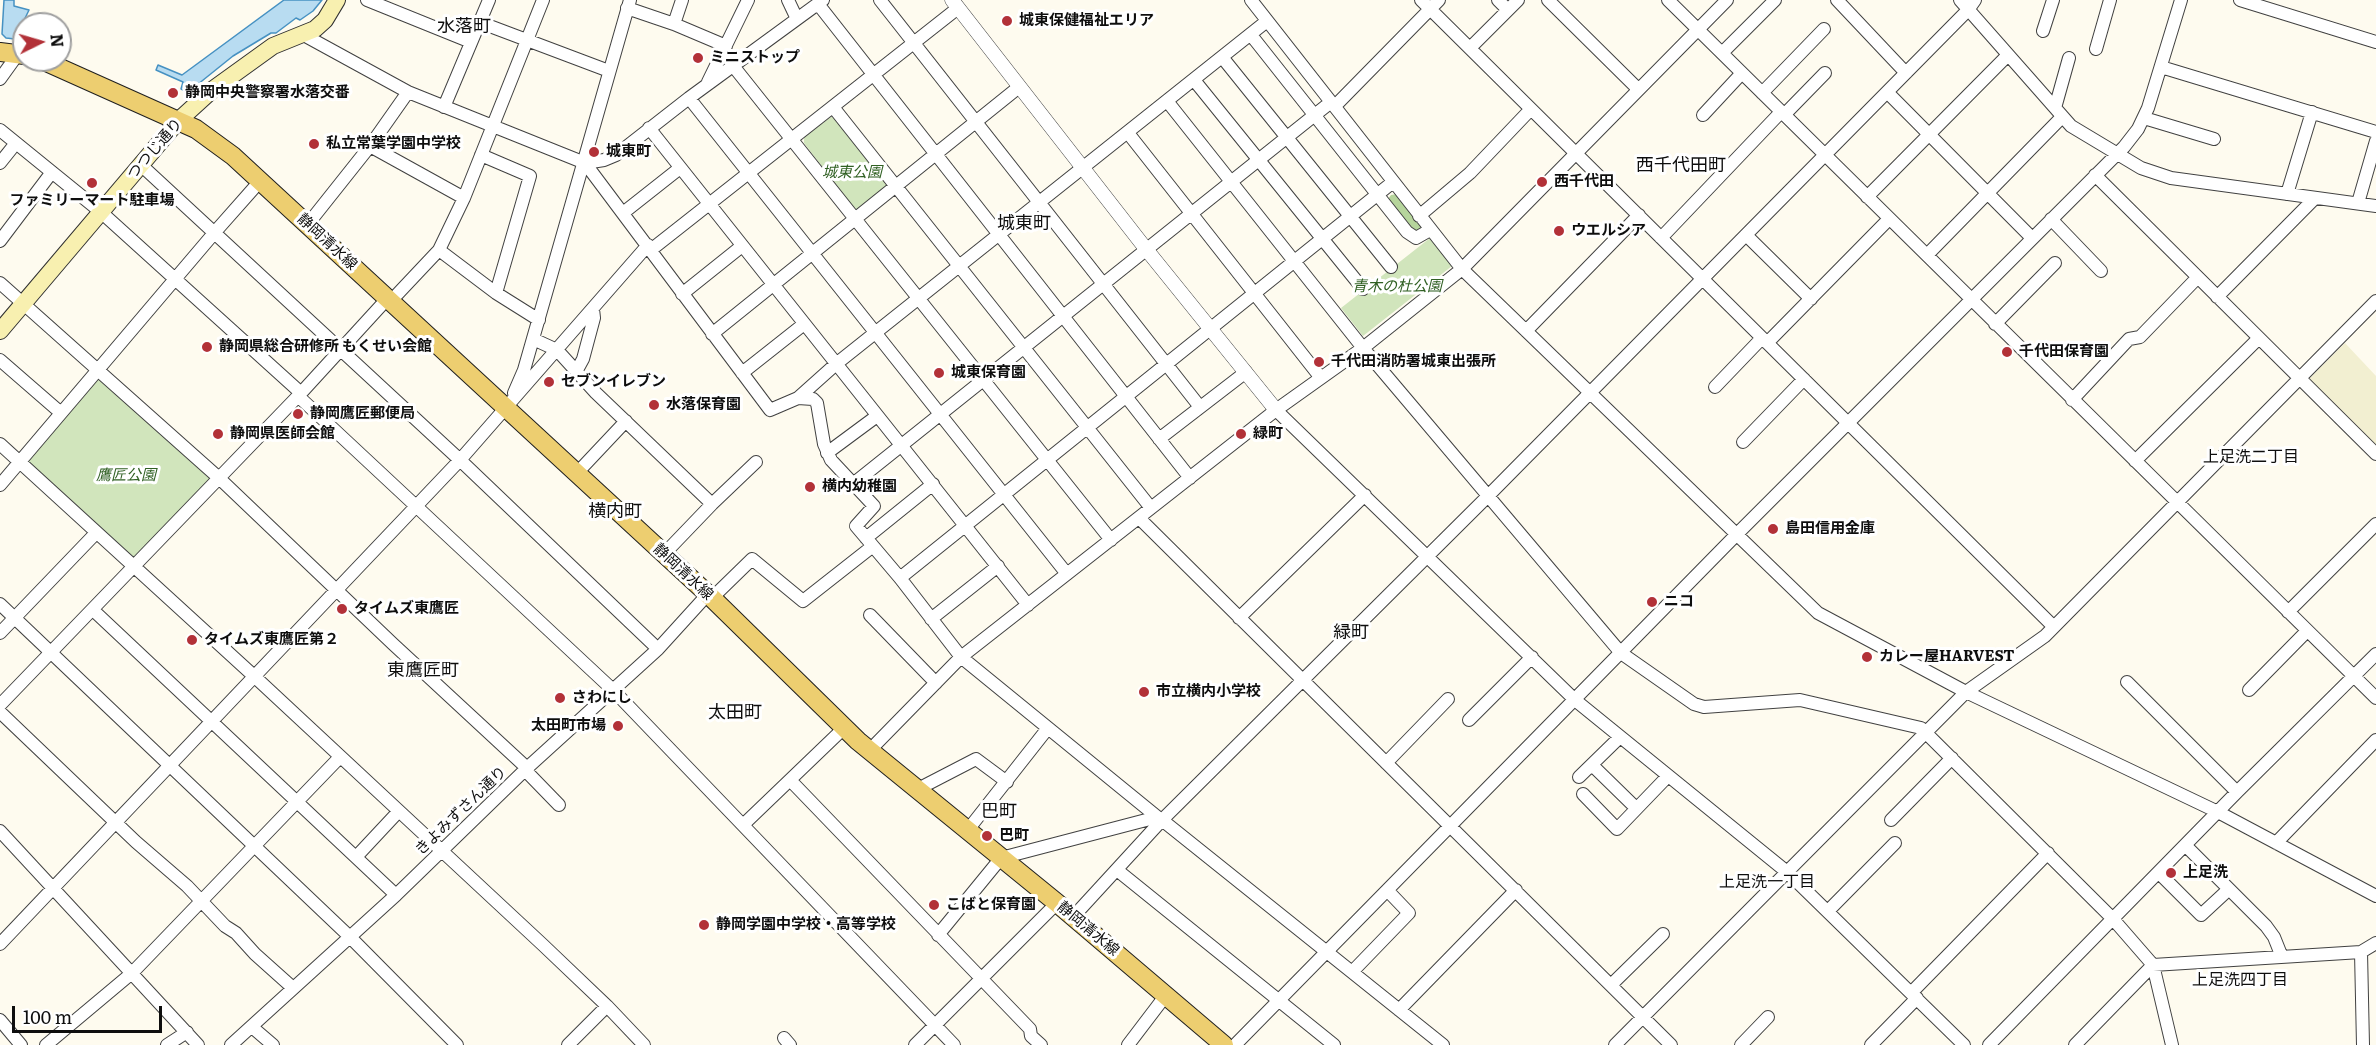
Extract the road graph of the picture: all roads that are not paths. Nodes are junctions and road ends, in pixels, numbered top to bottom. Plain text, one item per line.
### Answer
1 (337, 0) edge
2 (367, 0) edge
3 (489, 0) edge
4 (543, 0) edge
5 (682, 0) edge
6 (748, 0) edge
7 (788, 0) edge
8 (880, 0) edge
9 (1251, 0) edge
10 (1421, 0) edge
11 (1439, 0) edge
12 (1498, 0) edge
13 (1518, 0) edge
14 (1548, 0) edge
15 (1668, 0) edge
16 (1728, 0) edge
17 (1775, 0) edge
18 (1838, 0) edge
19 (2053, 0) edge
20 (2110, 0) edge
21 (2181, 0) edge
22 (2240, 0) edge
23 (821, 2) edge
24 (1967, 3) edge
25 (629, 4) edge
26 (955, 4) edge
27 (2272, 5) edge
28 (1430, 9) junction
29 (1508, 10) junction
30 (797, 19) junction
31 (1268, 21) junction
32 (479, 22) junction
33 (674, 24) junction
34 (1698, 29) junction
35 (1824, 29) dead end
36 (2043, 31) dead end
37 (302, 34) junction
38 (1251, 34) junction
39 (527, 40) junction
40 (471, 42) junction
41 (915, 42) junction
42 (2376, 42) edge
43 (726, 46) junction
44 (1470, 48) junction
45 (2096, 49) dead end
46 (1722, 53) junction
47 (2008, 55) junction
48 (12, 57) edge
49 (1222, 57) junction
50 (2069, 58) dead end
51 (734, 67) junction
52 (2161, 67) junction
53 (609, 71) junction
54 (69, 72) edge
55 (1742, 73) junction
56 (1825, 73) dead end
57 (1906, 73) junction
58 (874, 75) junction
59 (0, 79) edge
60 (1194, 80) junction
61 (706, 86) junction
62 (1019, 87) junction
63 (1638, 89) junction
64 (408, 92) junction
65 (1887, 92) junction
66 (1762, 93) junction
67 (690, 98) junction
68 (1167, 101) junction
69 (1333, 104) junction
70 (444, 107) junction
71 (833, 107) junction
72 (1531, 109) junction
73 (2058, 112) junction
74 (2312, 112) junction
75 (1783, 113) junction
76 (1314, 114) junction
77 (1703, 115) dead end
78 (2144, 118) junction
79 (178, 121) junction
80 (976, 122) junction
81 (493, 125) junction
82 (649, 128) junction
83 (0, 129) edge
84 (2376, 132) edge
85 (1128, 133) junction
86 (1929, 135) junction
87 (1286, 137) junction
88 (2214, 139) dead end
89 (792, 140) junction
90 (2376, 141) edge
91 (16, 143) junction
92 (370, 146) junction
93 (936, 154) junction
94 (1576, 154) junction
95 (2116, 154) junction
96 (481, 155) junction
97 (1825, 155) junction
98 (1258, 159) junction
99 (585, 163) junction
100 (0, 164) edge
101 (141, 165) junction
102 (680, 168) junction
103 (1084, 168) junction
104 (52, 172) junction
105 (750, 173) junction
106 (2095, 176) junction
107 (261, 180) junction
108 (1230, 181) junction
109 (1393, 182) junction
110 (896, 187) junction
111 (1987, 194) junction
112 (2288, 194) junction
113 (1377, 195) junction
114 (1867, 197) junction
115 (464, 198) junction
116 (2315, 198) junction
117 (1040, 202) junction
118 (2358, 203) junction
119 (709, 205) junction
120 (2376, 206) edge
121 (101, 212) junction
122 (623, 213) junction
123 (1190, 213) junction
124 (1350, 216) junction
125 (1419, 216) junction
126 (1639, 216) junction
127 (856, 219) junction
128 (1889, 219) junction
129 (2051, 219) junction
130 (308, 224) junction
131 (1430, 230) junction
132 (214, 232) junction
133 (1000, 235) junction
134 (1746, 235) junction
135 (1661, 237) junction
136 (2032, 238) junction
137 (1323, 239) junction
138 (0, 241) edge
139 (742, 246) junction
140 (650, 247) junction
141 (1146, 249) junction
142 (439, 250) junction
143 (814, 253) junction
144 (1927, 255) junction
145 (1294, 262) junction
146 (2055, 263) dead end
147 (959, 267) junction
148 (1391, 267) dead end
149 (1462, 269) junction
150 (2101, 271) dead end
151 (2197, 278) junction
152 (175, 279) junction
153 (1702, 279) junction
154 (0, 283) edge
155 (1103, 283) junction
156 (773, 284) junction
157 (1363, 289) dead end
158 (496, 293) junction
159 (682, 294) junction
160 (1254, 295) junction
161 (2217, 297) junction
162 (920, 298) junction
163 (1812, 299) junction
164 (1971, 299) junction
165 (389, 300) junction
166 (2376, 301) edge
167 (24, 303) junction
168 (593, 309) junction
169 (1062, 315) junction
170 (539, 320) junction
171 (804, 324) junction
172 (1995, 324) junction
173 (1211, 329) junction
174 (0, 331) edge
175 (1526, 331) junction
176 (877, 332) junction
177 (712, 334) junction
178 (2259, 338) junction
179 (533, 339) junction
180 (1765, 340) junction
181 (1022, 347) junction
182 (1363, 348) junction
183 (340, 349) junction
184 (557, 350) junction
185 (0, 360) edge
186 (836, 364) junction
187 (1166, 364) junction
188 (98, 369) junction
189 (577, 370) junction
190 (1246, 372) junction
191 (742, 373) junction
192 (2300, 377) junction
193 (1321, 378) junction
194 (982, 379) junction
195 (1804, 379) junction
196 (1715, 387) dead end
197 (1590, 392) junction
198 (300, 395) junction
199 (1126, 397) junction
200 (798, 398) junction
201 (2072, 400) junction
202 (1200, 407) junction
203 (506, 408) junction
204 (1276, 410) junction
205 (61, 413) junction
206 (941, 413) junction
207 (877, 416) junction
208 (626, 421) junction
209 (1848, 422) junction
210 (1087, 428) junction
211 (1159, 439) junction
212 (1743, 442) dead end
213 (0, 444) edge
214 (901, 445) junction
215 (827, 453) junction
216 (2376, 454) edge
217 (460, 460) junction
218 (1047, 460) junction
219 (18, 461) junction
220 (2135, 461) junction
221 (756, 462) dead end
222 (577, 473) junction
223 (219, 478) junction
224 (1190, 478) junction
225 (853, 484) junction
226 (933, 484) junction
227 (0, 485) edge
228 (1005, 494) junction
229 (1365, 495) junction
230 (1487, 497) junction
231 (2176, 502) junction
232 (712, 504) junction
233 (417, 505) junction
234 (1151, 508) junction
235 (1139, 518) junction
236 (2376, 524) edge
237 (965, 525) junction
238 (96, 533) junction
239 (1736, 535) junction
240 (1111, 540) junction
241 (870, 542) junction
242 (664, 554) junction
243 (1428, 556) junction
244 (998, 566) junction
245 (133, 567) junction
246 (1068, 574) junction
247 (900, 578) junction
248 (336, 590) junction
249 (710, 596) junction
250 (0, 604) edge
251 (1028, 605) junction
252 (93, 610) junction
253 (2288, 612) junction
254 (870, 615) dead end
255 (14, 618) junction
256 (1239, 618) junction
257 (931, 619) junction
258 (2054, 627) junction
259 (2307, 631) junction
260 (0, 633) edge
261 (658, 649) junction
262 (49, 652) junction
263 (1621, 653) junction
264 (2376, 654) edge
265 (961, 657) junction
266 (1532, 657) junction
267 (255, 677) junction
268 (2353, 677) junction
269 (1302, 680) junction
270 (2127, 682) dead end
271 (936, 683) junction
272 (613, 690) junction
273 (2250, 690) dead end
274 (1966, 692) junction
275 (2376, 698) edge
276 (1448, 699) dead end
277 (1575, 700) junction
278 (0, 705) edge
279 (0, 712) edge
280 (211, 720) junction
281 (1469, 720) dead end
282 (844, 728) junction
283 (1048, 728) junction
284 (1926, 732) junction
285 (1620, 737) junction
286 (2376, 740) edge
287 (870, 750) junction
288 (340, 757) junction
289 (1952, 758) junction
290 (1386, 763) junction
291 (169, 765) junction
292 (1592, 765) junction
293 (526, 769) junction
294 (1668, 776) junction
295 (1579, 777) dead end
296 (790, 780) junction
297 (1006, 782) junction
298 (918, 789) junction
299 (2237, 792) junction
300 (1583, 794) dead end
301 (297, 801) junction
302 (559, 805) dead end
303 (1636, 808) junction
304 (399, 812) junction
305 (2218, 812) junction
306 (1162, 820) junction
307 (1891, 820) dead end
308 (115, 821) junction
309 (743, 825) junction
310 (1451, 827) junction
311 (0, 831) edge
312 (967, 831) junction
313 (1895, 843) dead end
314 (2276, 843) junction
315 (254, 846) junction
316 (2186, 846) junction
317 (442, 851) junction
318 (2048, 853) junction
319 (356, 858) junction
320 (1001, 858) junction
321 (1117, 870) junction
322 (1787, 872) junction
323 (2159, 873) junction
324 (53, 888) junction
325 (1387, 890) junction
326 (1516, 890) junction
327 (2228, 890) junction
328 (396, 895) junction
329 (2376, 896) edge
330 (201, 902) junction
331 (1058, 903) junction
332 (1828, 911) junction
333 (1073, 917) junction
334 (2114, 919) junction
335 (1663, 933) dead end
336 (938, 935) junction
337 (350, 937) junction
338 (2376, 943) edge
339 (0, 944) edge
340 (1326, 951) junction
341 (2361, 952) junction
342 (2282, 957) junction
343 (2153, 965) junction
344 (1352, 972) junction
345 (132, 974) junction
346 (982, 980) junction
347 (1611, 985) junction
348 (293, 988) junction
349 (1166, 995) junction
350 (1914, 995) junction
351 (1279, 1000) junction
352 (607, 1006) junction
353 (1399, 1010) junction
354 (1643, 1017) junction
355 (1768, 1017) dead end
356 (0, 1020) edge
357 (934, 1025) junction
358 (252, 1027) junction
359 (187, 1032) junction
360 (1130, 1044) edge
361 (21, 1045) edge
362 (46, 1045) edge
363 (167, 1045) edge
364 (198, 1045) edge
365 (231, 1045) edge
366 (273, 1045) edge
367 (457, 1045) edge
368 (568, 1045) edge
369 (644, 1045) edge
370 (915, 1045) edge
371 (954, 1045) edge
372 (1041, 1045) edge
373 (1224, 1045) edge
374 (1235, 1045) edge
375 (1334, 1045) edge
376 (1443, 1045) edge
377 (1615, 1045) edge
378 (1671, 1045) edge
379 (1741, 1045) edge
380 (1871, 1045) edge
381 (1964, 1045) edge
382 (1989, 1045) edge
383 (2075, 1045) edge
384 (2172, 1045) edge
385 (2363, 1045) edge

1 - 37 main road, つつじ通り
2 - 40 street
3 - 32 street
4 - 39 street
5 - 33 street
6 - 43 street
7 - 30 street
8 - 41 street
9 - 31 street
10 - 28 street
11 - 28 street
12 - 29 street
13 - 29 street
14 - 63 street
15 - 34 street
16 - 34 street
17 - 46 street
18 - 57 street
19 - 36 street
20 - 45 street
21 - 52 street
22 - 27 street
23 - 30 street
23 - 58 street
24 - 47 street
24 - 57 street
25 - 33 street
25 - 53 street
26 - 41 street
26 - 62 street
27 - 42 street
28 - 44 street
28 - 69 street
29 - 44 street
30 - 51 street
31 - 38 street
31 - 69 street
32 - 39 street
32 - 40 street
33 - 43 street
34 - 46 street
34 - 63 street
35 - 66 street
37 - 64 street
37 - 79 main road, つつじ通り
38 - 49 street
38 - 76 street
39 - 53 street
39 - 81 street
40 - 70 street
41 - 58 street
41 - 80 street
43 - 61 street
44 - 72 street
46 - 55 street
47 - 73 street
47 - 86 street
48 - 59 street
49 - 60 street
49 - 87 street
50 - 73 street
51 - 61 street
51 - 89 street
52 - 74 street
52 - 78 street
53 - 99 street
54 - 79 main road, 静岡清水線
55 - 66 street
55 - 77 street
56 - 75 street
57 - 65 street
58 - 71 street
58 - 93 street
60 - 68 street
60 - 98 street
61 - 67 street
62 - 80 street
62 - 103 street
63 - 94 street
64 - 70 street
64 - 92 street
65 - 86 street
65 - 97 street
66 - 75 street
67 - 82 street
67 - 105 street
68 - 85 street
68 - 108 street
69 - 76 street
69 - 109 street
70 - 81 street
71 - 89 street
71 - 110 street
72 - 94 street
72 - 125 street
73 - 95 street
73 - 111 street
74 - 84 street
74 - 112 street
75 - 97 street
75 - 135 street
76 - 87 street
76 - 113 street
78 - 88 street
78 - 95 street
79 - 101 main road, つつじ通り
79 - 107 main road, 静岡清水線
80 - 93 street
80 - 117 street
81 - 96 street
81 - 99 street
82 - 99 street
82 - 102 street
83 - 91 street
85 - 103 street
85 - 123 street
86 - 111 street
86 - 114 street
87 - 98 street
87 - 124 street
89 - 105 street
89 - 127 street
90 - 118 street
91 - 100 street
91 - 104 street
92 - 115 street
92 - 130 street
93 - 110 street
93 - 133 street
94 - 126 street
94 - 149 street
95 - 106 street
95 - 112 street
96 - 115 street
96 - 158 street
97 - 114 street
97 - 134 street
98 - 108 street
98 - 137 street
99 - 122 street
99 - 170 street
101 - 121 main road, つつじ通り
101 - 132 street
102 - 119 street
102 - 122 street
103 - 117 street
103 - 141 street
104 - 121 street
104 - 138 street
105 - 119 street
105 - 143 street
106 - 129 street
106 - 151 street
107 - 130 main road, 静岡清水線
107 - 132 street
108 - 123 street
108 - 145 street
109 - 113 street
109 - 125 street
110 - 127 street
110 - 147 street
111 - 136 street
111 - 144 street
112 - 116 street
113 - 124 street
113 - 131 street
114 - 128 street
115 - 142 street
116 - 118 street
116 - 161 street
117 - 133 street
117 - 155 street
118 - 120 street
119 - 139 street
119 - 140 street
121 - 152 street
121 - 167 main road, つつじ通り
122 - 140 street
123 - 141 street
123 - 160 street
124 - 137 street
124 - 148 street
125 - 131 street
126 - 135 street
126 - 175 street
127 - 143 street
127 - 162 street
128 - 144 street
128 - 163 street
129 - 136 street
129 - 150 street
130 - 165 main road, 静岡清水線
131 - 149 street
132 - 152 street
132 - 183 street
133 - 147 street
133 - 169 street
134 - 153 street
134 - 163 street
135 - 153 street
136 - 164 street
137 - 145 street
137 - 157 street
139 - 156 street
139 - 159 street
140 - 159 street
140 - 168 street
141 - 155 street
141 - 173 street
142 - 158 street
142 - 165 street
143 - 156 street
143 - 176 street
144 - 164 street
145 - 160 street
145 - 182 street
146 - 172 street
147 - 162 street
147 - 181 street
149 - 175 street
149 - 182 street
151 - 161 street
151 - 201 street
152 - 188 street
152 - 198 street
153 - 180 street
153 - 197 street
154 - 167 street
155 - 169 street
155 - 187 street
156 - 171 street
156 - 177 street
158 - 170 street
159 - 177 street
160 - 173 street
160 - 193 street
161 - 178 street
162 - 176 street
162 - 194 street
163 - 180 street
164 - 172 street
164 - 209 street
165 - 183 street
165 - 203 main road, 静岡清水線
166 - 192 street
167 - 174 main road, つつじ通り
167 - 188 street
168 - 184 street
168 - 189 street
169 - 181 street
169 - 199 street
170 - 179 street
171 - 186 street
171 - 191 street
172 - 201 street
173 - 187 street
173 - 190 street
175 - 197 street
176 - 186 street
176 - 206 street
177 - 191 street
178 - 192 street
178 - 220 street
179 - 184 street
179 - 203 street
180 - 195 street
180 - 196 street
181 - 194 street
181 - 210 street
182 - 193 street
182 - 230 street
183 - 198 street
183 - 217 street
184 - 189 street
184 - 203 street
185 - 205 street
186 - 200 street
186 - 207 street
187 - 199 street
187 - 202 street
188 - 205 street
188 - 223 street
189 - 208 street
190 - 202 street
190 - 204 street
191 - 200 street
192 - 216 street
192 - 231 street
193 - 204 street
194 - 206 street
194 - 218 street
195 - 209 street
195 - 212 street
197 - 230 street
197 - 239 street
198 - 223 street
198 - 233 street
199 - 210 street
199 - 211 street
200 - 215 street
201 - 220 street
202 - 211 street
203 - 217 street
203 - 222 main road, 静岡清水線
204 - 224 street
204 - 229 street
205 - 219 street
206 - 214 street
206 - 228 street
207 - 214 street
207 - 215 street
208 - 222 street
208 - 232 street
209 - 239 street
209 - 258 street
210 - 218 street
210 - 234 street
211 - 224 street
213 - 219 street
214 - 225 street
214 - 226 street
215 - 225 street
217 - 233 street
217 - 261 street
218 - 228 street
218 - 240 street
219 - 227 street
219 - 238 street
220 - 231 street
221 - 232 street
222 - 242 main road, 静岡清水線
223 - 245 street
223 - 248 street
224 - 234 street
225 - 241 street
226 - 237 street
226 - 241 street
228 - 237 street
228 - 246 street
229 - 243 street
229 - 256 street
230 - 243 street
230 - 263 street
231 - 253 street
231 - 258 street
232 - 242 street
233 - 248 street
233 - 272 street
234 - 235 street
235 - 240 street
235 - 256 street
236 - 253 street
237 - 244 street
237 - 247 street
238 - 245 street
238 - 255 street
239 - 263 street
239 - 274 street
240 - 246 street
241 - 247 street
241 - 249 street, きよみずさん通り
242 - 249 main road, 静岡清水線
243 - 266 street
243 - 269 street
244 - 251 street
244 - 257 street
245 - 252 street
245 - 267 street
246 - 251 street
247 - 257 street
248 - 267 street
248 - 293 street
249 - 261 street, きよみずさん通り
249 - 282 main road, 静岡清水線
250 - 255 street
251 - 265 street
252 - 262 street
252 - 280 street
253 - 259 street
254 - 271 street
255 - 260 street
255 - 262 street
256 - 269 street
257 - 265 street
258 - 274 street
259 - 268 street
259 - 273 street
261 - 272 street, きよみずさん通り
262 - 278 street
262 - 291 street
263 - 277 street
263 - 284 street
264 - 268 street
265 - 271 street
265 - 283 street
266 - 277 street
266 - 281 street
267 - 280 street
267 - 288 street
268 - 275 street
268 - 299 street
269 - 290 street
269 - 306 street
270 - 299 street
271 - 287 street
272 - 293 street, きよみずさん通り
272 - 309 street
274 - 284 street
274 - 305 street
276 - 290 street
277 - 285 street
277 - 310 street
279 - 308 street
280 - 291 street
280 - 301 street
282 - 287 main road, 静岡清水線
282 - 296 street
283 - 297 street
283 - 306 street
284 - 289 street
284 - 322 street
285 - 292 street
285 - 294 street
286 - 314 street
287 - 298 main road, 静岡清水線
288 - 301 street
288 - 304 street
289 - 307 street
289 - 318 street
290 - 310 street
291 - 308 street
291 - 315 street
292 - 295 street
292 - 303 street
293 - 302 street
293 - 317 street, きよみずさん通り
294 - 303 street
294 - 322 street
296 - 309 street
296 - 336 street
297 - 298 street
297 - 312 street
298 - 312 main road, 静岡清水線
299 - 305 street
300 - 303 street
301 - 315 street
301 - 319 street
304 - 317 street
304 - 319 street
305 - 314 street
305 - 316 street
306 - 320 street
306 - 321 street
306 - 340 street
308 - 324 street
308 - 330 street
309 - 357 street
310 - 325 street
310 - 326 street
311 - 324 street
312 - 320 main road, 静岡清水線
313 - 332 street
314 - 329 street
315 - 330 street
315 - 337 street
316 - 323 street
316 - 327 street
317 - 328 street, きよみずさん通り
317 - 352 street
318 - 334 street
318 - 350 street
319 - 328 street
320 - 331 main road, 静岡清水線
320 - 336 street
321 - 333 street
321 - 351 street
322 - 332 street
322 - 354 street
323 - 327 street
323 - 334 street
324 - 339 street
324 - 345 street
325 - 340 street
325 - 344 street
326 - 347 street
326 - 353 street
327 - 342 street
328 - 337 street, きよみずさん通り
330 - 345 street
330 - 348 street
331 - 333 main road, 静岡清水線
331 - 346 street
332 - 350 street
333 - 349 main road, 静岡清水線
334 - 343 street
334 - 382 street
335 - 347 street
336 - 346 street
337 - 348 street, きよみずさん通り
337 - 367 street
338 - 341 street
340 - 344 street
340 - 351 street
341 - 342 street
341 - 385 street
342 - 343 street
343 - 383 street
343 - 384 street
344 - 353 street
345 - 359 street
345 - 362 street
346 - 357 street
346 - 372 street
347 - 354 street
348 - 358 street, きよみずさん通り
349 - 360 street
349 - 373 main road, 静岡清水線
350 - 380 street
350 - 381 street
351 - 374 street
351 - 375 street
352 - 368 street
352 - 369 street
353 - 376 street
354 - 377 street
354 - 378 street
355 - 379 street
356 - 361 street
357 - 370 street
357 - 371 street
358 - 365 street, きよみずさん通り
358 - 366 street
359 - 363 street
359 - 364 street

